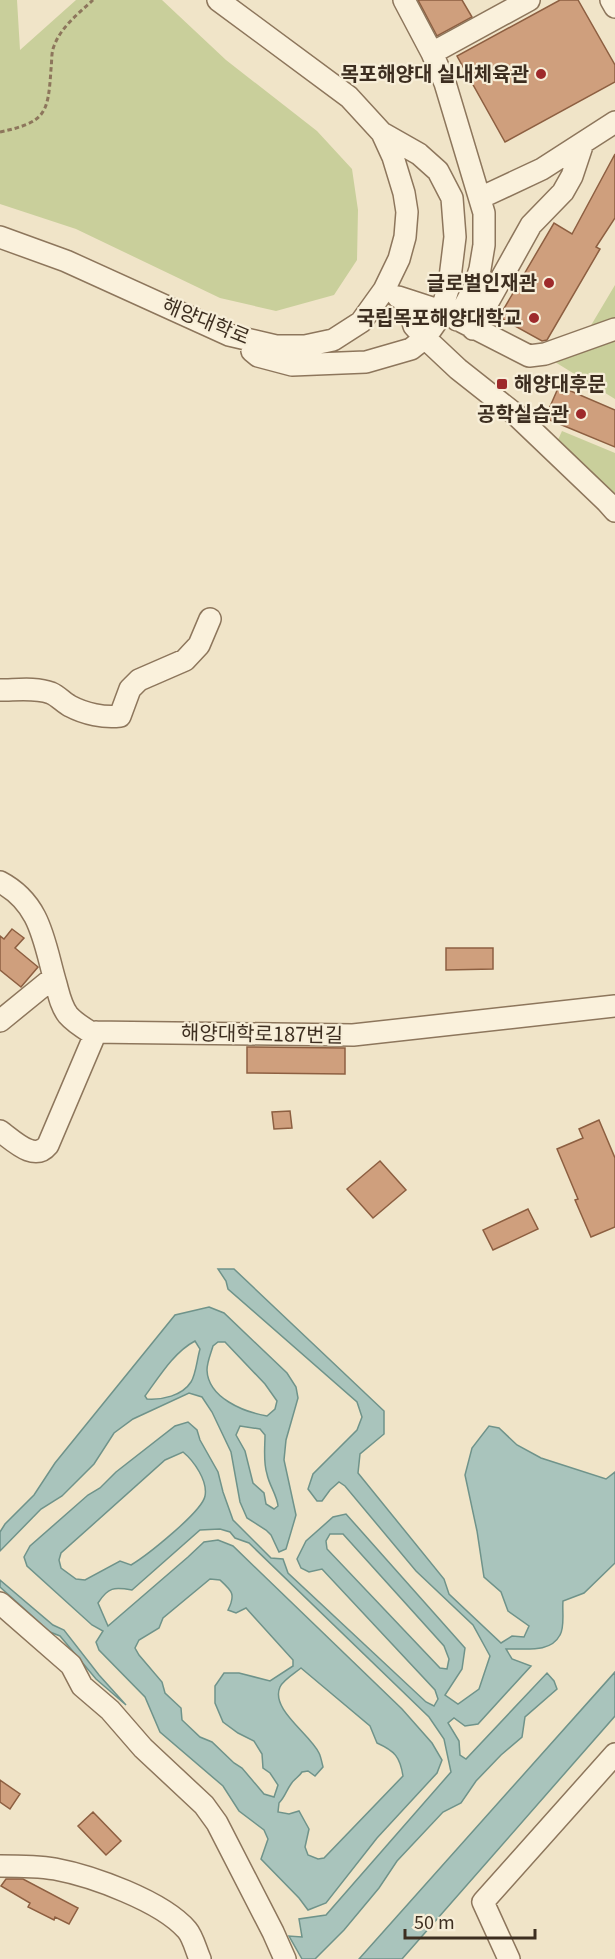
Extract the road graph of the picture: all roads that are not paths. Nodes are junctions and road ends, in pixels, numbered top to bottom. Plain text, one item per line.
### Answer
1 (218, 0) edge
2 (404, 0) edge
3 (529, 0) edge
4 (611, 0) edge
5 (615, 7) edge
6 (432, 53) junction
7 (615, 122) edge
8 (382, 133) junction
9 (583, 143) junction
10 (480, 198) junction
11 (0, 237) edge
12 (384, 290) junction
13 (406, 300) junction
14 (457, 320) junction
15 (615, 329) edge
16 (229, 335) junction
17 (425, 338) junction
18 (615, 511) edge
19 (210, 619) dead end
20 (0, 690) edge
21 (0, 882) edge
22 (54, 977) junction
23 (615, 1006) edge
24 (0, 1022) edge
25 (96, 1032) junction
26 (0, 1131) edge
27 (0, 1603) edge
28 (615, 1754) edge
29 (0, 1866) edge
30 (200, 1959) edge
31 (285, 1959) edge
32 (508, 1959) edge

1 - 8 street, 해양대학로
2 - 6 street
3 - 6 street
4 - 5 street
6 - 10 street
7 - 9 street
8 - 12 street, 해양대학로
8 - 14 street
9 - 10 street
9 - 14 street
10 - 14 street
11 - 16 street, 해양대학로
12 - 13 street
12 - 16 street, 해양대학로
13 - 14 street
13 - 17 street
14 - 15 street
14 - 17 street
16 - 17 street
17 - 18 street
19 - 20 street
21 - 22 street, 해양대학로187번길
22 - 24 street
22 - 25 street, 해양대학로187번길
23 - 25 street, 해양대학로187번길
25 - 26 street
27 - 31 street
28 - 32 street
29 - 30 street

